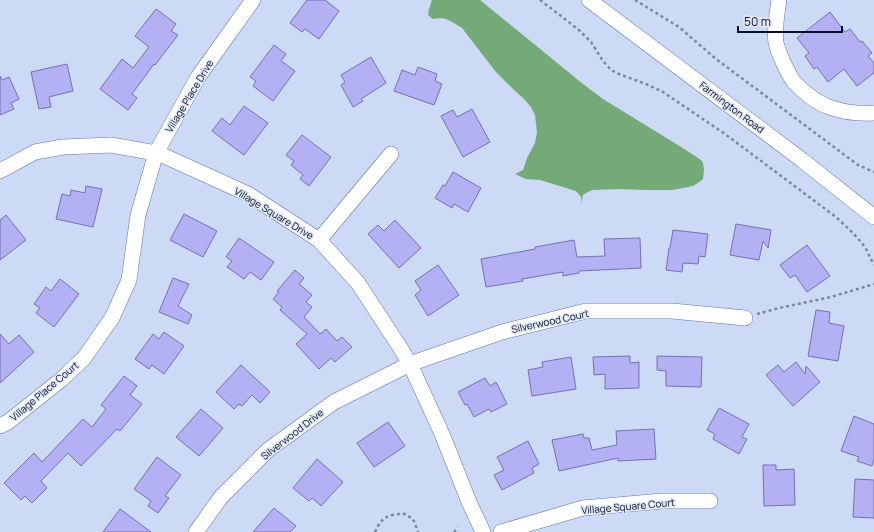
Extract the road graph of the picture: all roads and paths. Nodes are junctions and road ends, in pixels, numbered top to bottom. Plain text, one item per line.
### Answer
1 (253, 0) edge
2 (540, 0) edge
3 (589, 0) edge
4 (635, 0) edge
5 (779, 0) edge
6 (874, 113) edge
7 (156, 153) junction
8 (391, 154) dead end
9 (0, 171) edge
10 (874, 172) edge
11 (874, 217) edge
12 (320, 240) junction
13 (874, 265) edge
14 (874, 284) edge
15 (745, 318) joint
16 (410, 364) junction
17 (0, 426) edge
18 (710, 501) dead end
19 (458, 528) dead end
20 (196, 532) edge
21 (375, 532) edge
22 (418, 532) edge
23 (454, 532) edge
24 (483, 532) edge
25 (501, 532) edge

1 - 7 street, Village Place Drive
2 - 13 path
3 - 11 street, Farmington Road
4 - 10 path
5 - 6 street
7 - 9 street, Village Square Drive
7 - 12 street, Village Square Drive
7 - 17 street, Village Place Court
8 - 12 street
12 - 16 street, Village Square Drive
14 - 15 path
15 - 16 street, Silverwood Court
16 - 20 street, Silverwood Drive
16 - 24 street, Village Square Drive
18 - 25 street, Village Square Court
19 - 23 path
21 - 22 path

